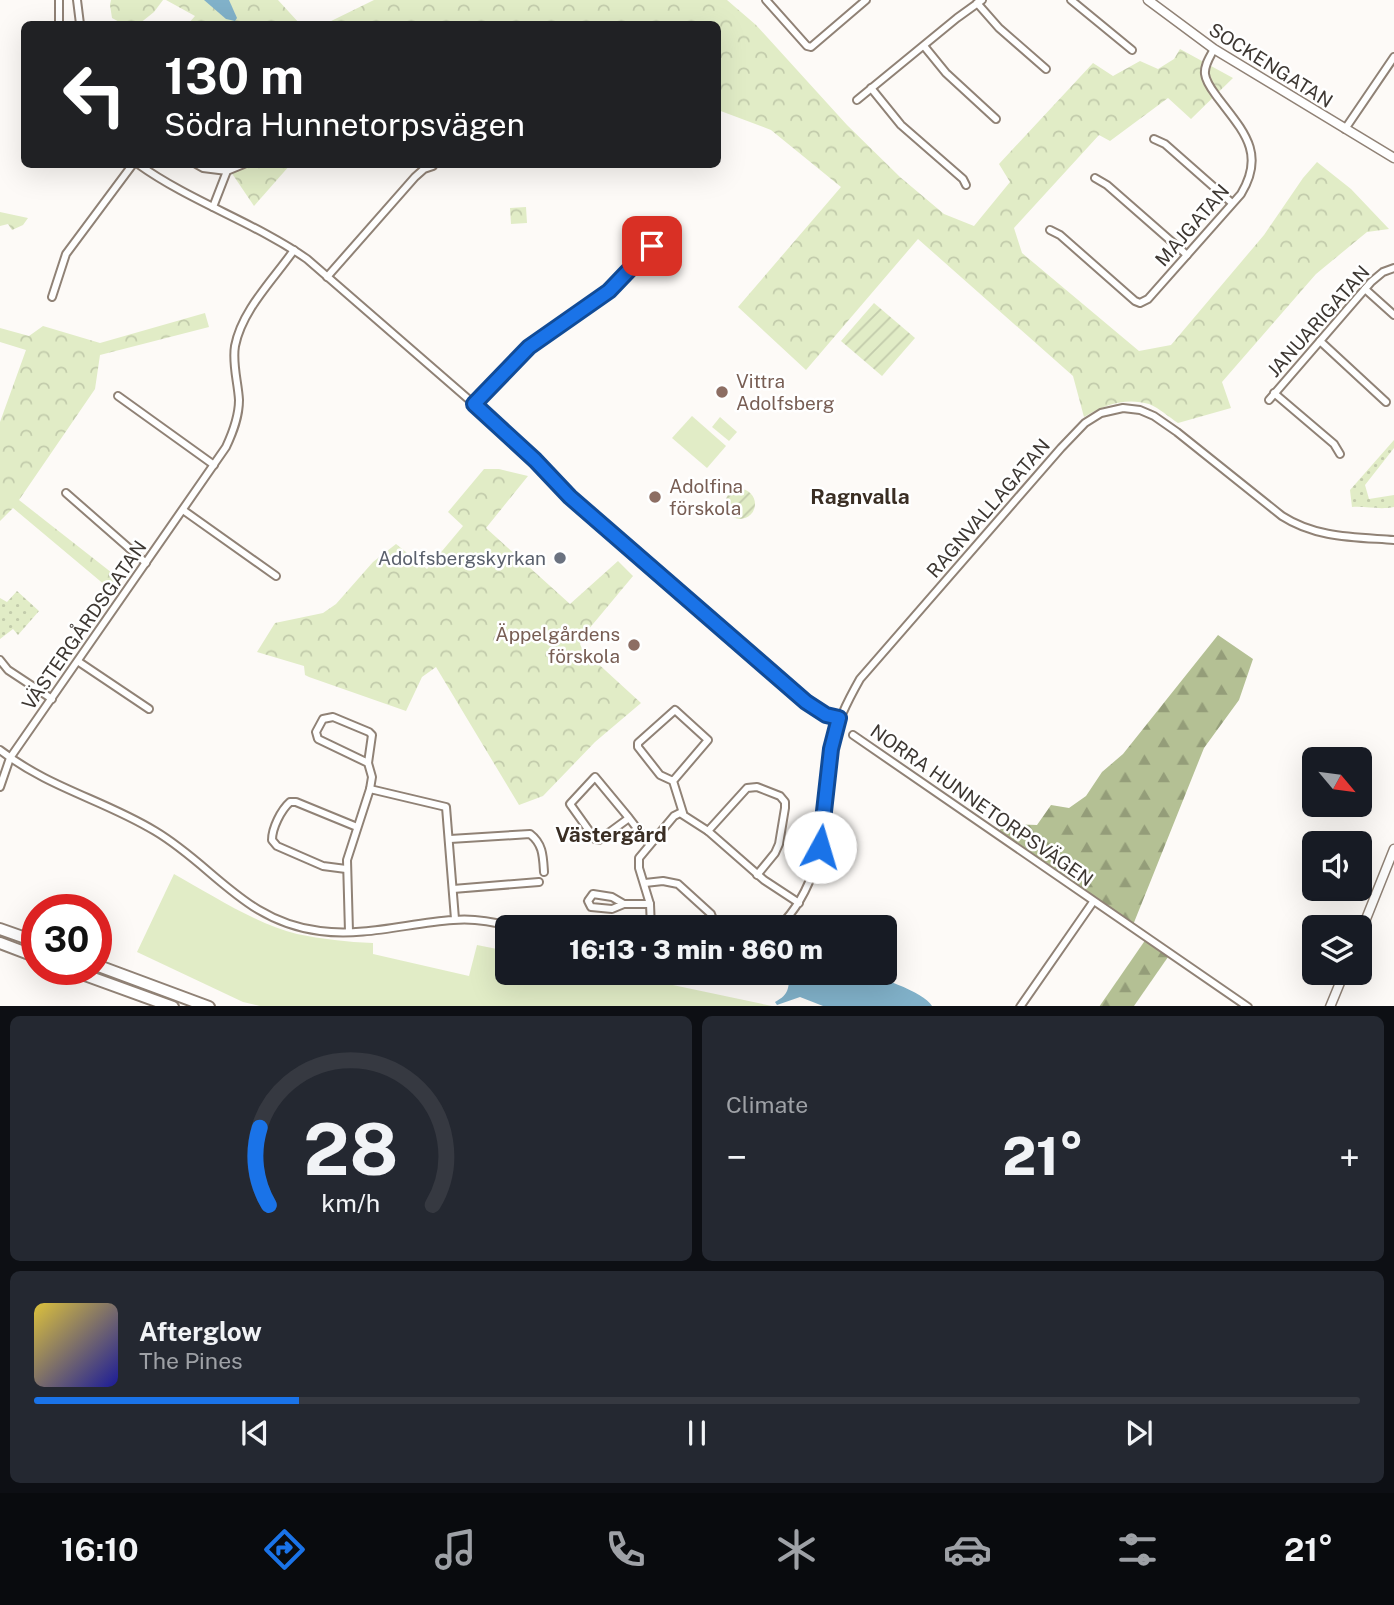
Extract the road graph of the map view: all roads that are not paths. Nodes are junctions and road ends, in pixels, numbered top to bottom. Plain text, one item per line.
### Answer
1 (59, 0) edge
2 (77, 0) edge
3 (766, 0) edge
4 (866, 0) edge
5 (1071, 0) edge
6 (1148, 0) edge
7 (979, 1) edge
8 (59, 21) edge
9 (80, 21) edge
10 (924, 46) junction
11 (1214, 49) junction
12 (1132, 50) dead end
13 (1394, 57) edge
14 (1046, 69) dead end
15 (871, 88) junction
16 (857, 100) dead end
17 (996, 119) dead end
18 (1345, 130) junction
19 (1154, 139) dead end
20 (1394, 158) edge
21 (133, 168) edge
22 (142, 168) edge
23 (203, 168) edge
24 (234, 168) edge
25 (427, 168) edge
26 (227, 171) junction
27 (1095, 178) dead end
28 (966, 186) dead end
29 (1232, 203) junction
30 (213, 207) junction
31 (1050, 230) dead end
32 (294, 250) junction
33 (1187, 255) junction
34 (636, 263) junction
35 (1394, 268) edge
36 (327, 277) junction
37 (1365, 289) junction
38 (52, 297) dead end
39 (1394, 315) edge
40 (1320, 341) junction
41 (1274, 393) junction
42 (118, 396) dead end
43 (1269, 400) dead end
44 (1386, 402) dead end
45 (474, 404) junction
46 (1340, 454) dead end
47 (214, 465) junction
48 (66, 493) dead end
49 (183, 510) junction
50 (1394, 540) edge
51 (146, 563) junction
52 (276, 576) dead end
53 (0, 660) edge
54 (79, 662) junction
55 (52, 699) junction
56 (149, 709) dead end
57 (839, 718) junction
58 (853, 735) dead end
59 (0, 750) edge
60 (10, 758) junction
61 (368, 763) junction
62 (673, 781) junction
63 (0, 787) edge
64 (370, 789) junction
65 (683, 813) junction
66 (629, 818) junction
67 (357, 827) junction
68 (708, 831) junction
69 (450, 839) junction
70 (649, 844) junction
71 (1394, 849) edge
72 (346, 869) junction
73 (544, 872) dead end
74 (757, 875) junction
75 (539, 882) dead end
76 (645, 883) junction
77 (453, 889) junction
78 (1093, 902) junction
79 (799, 903) junction
80 (624, 904) junction
81 (650, 904) junction
82 (650, 915) edge
83 (711, 915) edge
84 (789, 915) edge
85 (1368, 915) edge
86 (455, 919) junction
87 (495, 923) edge
88 (0, 929) edge
89 (349, 932) junction
90 (21, 937) edge
91 (1, 944) edge
92 (21, 951) edge
93 (112, 971) edge
94 (112, 984) edge
95 (1339, 985) edge
96 (173, 1006) edge
97 (209, 1006) edge
98 (1020, 1006) edge
99 (1248, 1006) edge
100 (1330, 1006) edge

1 - 8 street
2 - 9 street
3 - 4 street
5 - 12 street
6 - 11 street, SOCKENGATAN
7 - 10 street
7 - 14 street
10 - 15 street
10 - 17 street
11 - 18 street, SOCKENGATAN
11 - 29 street, MAJGATAN
13 - 18 street, SOCKENGATAN
15 - 16 street
15 - 28 street
18 - 20 street, SOCKENGATAN
19 - 29 street
21 - 38 street
22 - 30 street
23 - 26 street
24 - 26 street
25 - 36 street
26 - 30 street
27 - 33 street
29 - 33 street, MAJGATAN
30 - 32 street
31 - 33 street, MAJGATAN
32 - 36 street
32 - 47 street, VÄSTERGÅRDSGATAN
34 - 34 street
34 - 45 street
35 - 37 street, JANUARIGATAN
36 - 45 street
37 - 39 street
37 - 40 street, JANUARIGATAN
40 - 41 street, JANUARIGATAN
40 - 44 street
41 - 43 street, JANUARIGATAN
41 - 46 street
42 - 47 street
45 - 57 street
47 - 49 street, VÄSTERGÅRDSGATAN
48 - 51 street
49 - 51 street, VÄSTERGÅRDSGATAN
49 - 52 street
50 - 57 street, RAGNVALLAGATAN
51 - 54 street, VÄSTERGÅRDSGATAN
53 - 55 street
54 - 55 street, VÄSTERGÅRDSGATAN
54 - 56 street
55 - 60 street, VÄSTERGÅRDSGATAN
57 - 79 street, RAGNVALLAGATAN
58 - 78 street, NORRA HUNNETORPSVÄGEN
59 - 60 street
60 - 63 street, VÄSTERGÅRDSGATAN
60 - 89 street
61 - 61 street
61 - 64 street
62 - 62 street
62 - 65 street
64 - 67 street
64 - 69 street
65 - 68 street
65 - 70 street
66 - 66 street
66 - 70 street
67 - 72 street
67 - 72 street
68 - 74 street
68 - 74 street
69 - 73 street
69 - 77 street
70 - 76 street
71 - 85 street
72 - 89 street
74 - 79 street
75 - 77 street
76 - 81 street
76 - 83 street
77 - 86 street
78 - 98 street, NORRA HUNNETORPSVÄGEN
78 - 99 street, NORRA HUNNETORPSVÄGEN
79 - 84 street, RAGNVALLAGATAN
80 - 80 street
80 - 81 street
81 - 82 street
86 - 87 street
86 - 89 street
88 - 90 main road
91 - 92 main road
93 - 97 main road
94 - 96 main road
95 - 100 street

